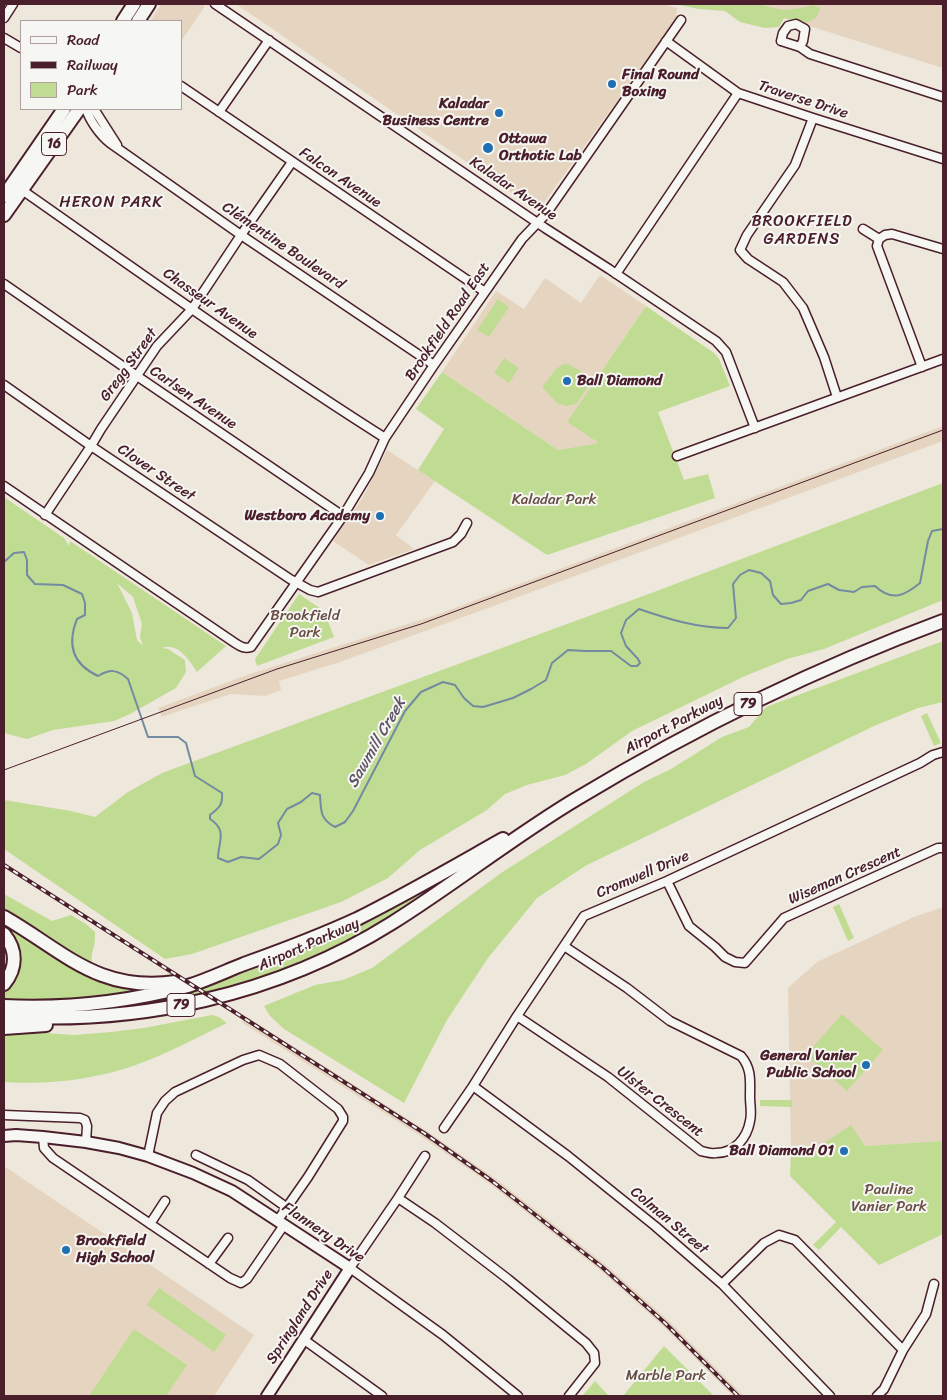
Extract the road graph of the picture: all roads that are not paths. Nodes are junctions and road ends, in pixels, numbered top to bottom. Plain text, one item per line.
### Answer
1 (14, 4) edge
2 (134, 4) edge
3 (149, 4) edge
4 (215, 4) edge
5 (4, 18) edge
6 (124, 20) edge
7 (139, 20) edge
8 (681, 20) dead end
9 (4, 38) edge
10 (268, 40) junction
11 (666, 41) junction
12 (19, 47) edge
13 (800, 47) dead end
14 (182, 87) edge
15 (738, 93) junction
16 (943, 97) edge
17 (63, 110) edge
18 (78, 110) edge
19 (86, 110) edge
20 (95, 110) edge
21 (219, 112) junction
22 (813, 118) junction
23 (118, 147) junction
24 (943, 159) edge
25 (292, 162) junction
26 (22, 190) junction
27 (4, 196) edge
28 (4, 215) edge
29 (538, 223) junction
30 (863, 228) dead end
31 (241, 235) junction
32 (879, 239) junction
33 (943, 250) edge
34 (616, 274) junction
35 (4, 284) edge
36 (485, 292) junction
37 (192, 309) junction
38 (943, 359) edge
39 (434, 365) junction
40 (922, 367) junction
41 (137, 376) junction
42 (4, 385) edge
43 (837, 398) junction
44 (756, 428) junction
45 (386, 438) junction
46 (91, 446) junction
47 (676, 456) dead end
48 (4, 486) edge
49 (45, 515) junction
50 (343, 516) junction
51 (468, 523) dead end
52 (296, 582) junction
53 (943, 621) edge
54 (943, 752) edge
55 (563, 807) junction
56 (943, 848) edge
57 (667, 881) junction
58 (4, 918) edge
59 (4, 934) edge
60 (564, 946) junction
61 (215, 975) junction
62 (4, 984) edge
63 (4, 1006) edge
64 (155, 1010) junction
65 (4, 1016) edge
66 (517, 1016) junction
67 (4, 1028) edge
68 (473, 1086) junction
69 (4, 1115) edge
70 (444, 1128) dead end
71 (4, 1136) edge
72 (43, 1137) junction
73 (86, 1142) junction
74 (196, 1154) dead end
75 (148, 1156) junction
76 (425, 1156) dead end
77 (398, 1198) junction
78 (165, 1201) dead end
79 (286, 1207) junction
80 (281, 1223) junction
81 (150, 1224) junction
82 (228, 1238) dead end
83 (210, 1264) junction
84 (350, 1268) junction
85 (722, 1284) junction
86 (934, 1284) dead end
87 (303, 1339) junction
88 (903, 1350) junction
89 (266, 1396) edge
90 (382, 1396) edge
91 (518, 1396) edge
92 (569, 1396) edge
93 (830, 1396) edge
94 (877, 1396) edge

1 - 5 street
2 - 6 main road
3 - 7 main road
4 - 10 street, Kaladar Avenue
8 - 11 street, Brookfield Road East
9 - 12 street
10 - 21 street
10 - 29 street, Kaladar Avenue
11 - 15 street, Traverse Drive
11 - 29 street, Brookfield Road East
13 - 16 street
14 - 21 street, Falcon Avenue
15 - 22 street, Traverse Drive
15 - 34 street
17 - 27 main road, 16
18 - 26 main road, 16
19 - 23 street, Clémentine Boulevard
20 - 23 street, Clémentine Boulevard
21 - 25 street, Falcon Avenue
22 - 24 street, Traverse Drive
22 - 43 street
23 - 31 street, Clémentine Boulevard
25 - 31 street, Gregg Street
25 - 36 street, Falcon Avenue
26 - 28 main road, 16
26 - 37 street, Chasseur Avenue
29 - 34 street, Kaladar Avenue
29 - 36 street, Brookfield Road East
30 - 32 street
31 - 37 street, Gregg Street
31 - 39 street, Clémentine Boulevard
32 - 33 street
32 - 40 street
34 - 44 street, Kaladar Avenue
35 - 41 street, Carlsen Avenue
36 - 39 street, Brookfield Road East
37 - 41 street, Gregg Street
37 - 45 street, Chasseur Avenue
38 - 40 street
39 - 45 street, Brookfield Road East
40 - 43 street
41 - 46 street, Gregg Street
41 - 50 street, Carlsen Avenue
42 - 46 street, Clover Street
43 - 44 street
44 - 47 street
45 - 50 street, Brookfield Road East
46 - 49 street, Gregg Street
46 - 52 street, Clover Street
48 - 49 street
49 - 52 street, Brookfield Road East
50 - 52 street, Brookfield Road East
51 - 52 street, Clover Street
53 - 55 main road, Airport Parkway / 79
54 - 57 street, Cromwell Drive
55 - 61 main road, Airport Parkway / 79
55 - 64 main road, Airport Parkway / 79
56 - 57 street, Wiseman Crescent
57 - 60 street, Cromwell Drive
58 - 61 main road
59 - 62 main road
60 - 66 street, Cromwell Drive
60 - 66 street, Ulster Crescent
61 - 63 main road, Airport Parkway / 79
64 - 65 main road, Airport Parkway / 79
64 - 67 main road
66 - 68 street, Cromwell Drive
68 - 70 street, Cromwell Drive
68 - 85 street, Colman Street
69 - 73 street
71 - 72 street, Flannery Drive
72 - 73 street, Flannery Drive
72 - 81 street
73 - 75 street, Flannery Drive
74 - 79 street, Flannery Drive
75 - 79 street
75 - 80 street, Flannery Drive
76 - 77 street, Springland Drive
77 - 84 street, Springland Drive
77 - 92 street
78 - 81 street
79 - 80 street
80 - 83 street
80 - 84 street, Flannery Drive
81 - 83 street
82 - 83 street
84 - 87 street, Springland Drive
84 - 91 street, Flannery Drive
85 - 88 street
85 - 93 street, Colman Street
86 - 88 street
87 - 89 street, Springland Drive
87 - 90 street
88 - 94 street

